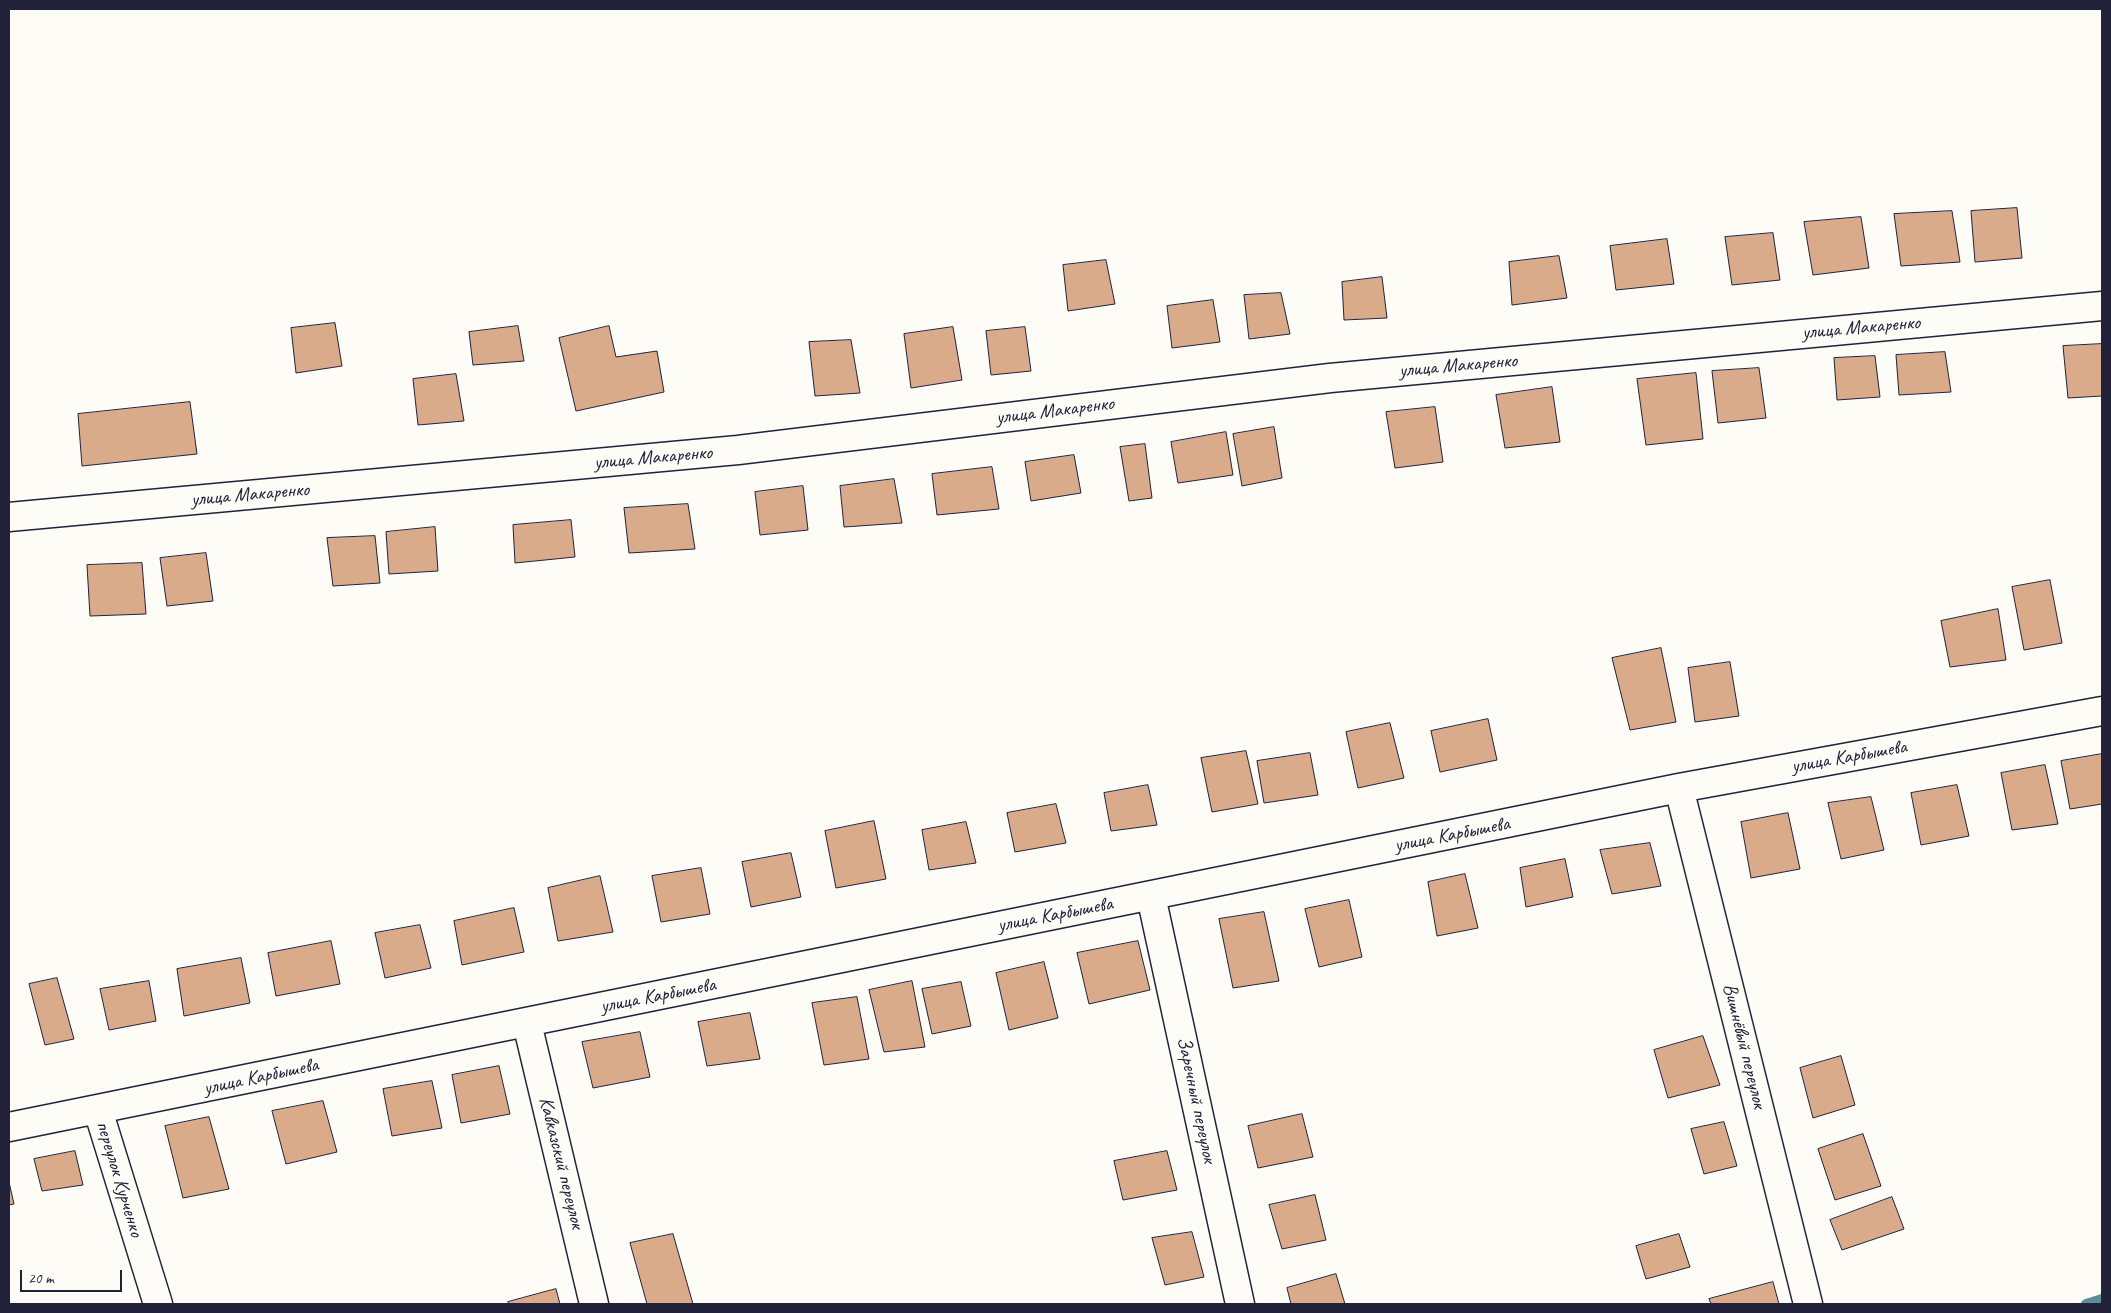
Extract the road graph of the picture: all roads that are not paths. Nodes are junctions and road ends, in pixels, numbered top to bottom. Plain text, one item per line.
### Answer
1 (2102, 306) edge
2 (9, 517) edge
3 (2102, 711) edge
4 (1679, 788) junction
5 (1151, 896) junction
6 (527, 1023) junction
7 (98, 1110) junction
8 (9, 1127) edge
9 (158, 1304) edge
10 (594, 1304) edge
11 (1240, 1304) edge
12 (1808, 1304) edge

1 - 2 street, улица Макаренко
3 - 4 street, улица Карбышева
4 - 5 street, улица Карбышева
4 - 12 street, Вишнёвый переулок
5 - 6 street, улица Карбышева
5 - 11 street, Заречный переулок
6 - 7 street, улица Карбышева
6 - 10 street, Кавказский переулок
7 - 8 street, улица Карбышева
7 - 9 street, переулок Курченко

